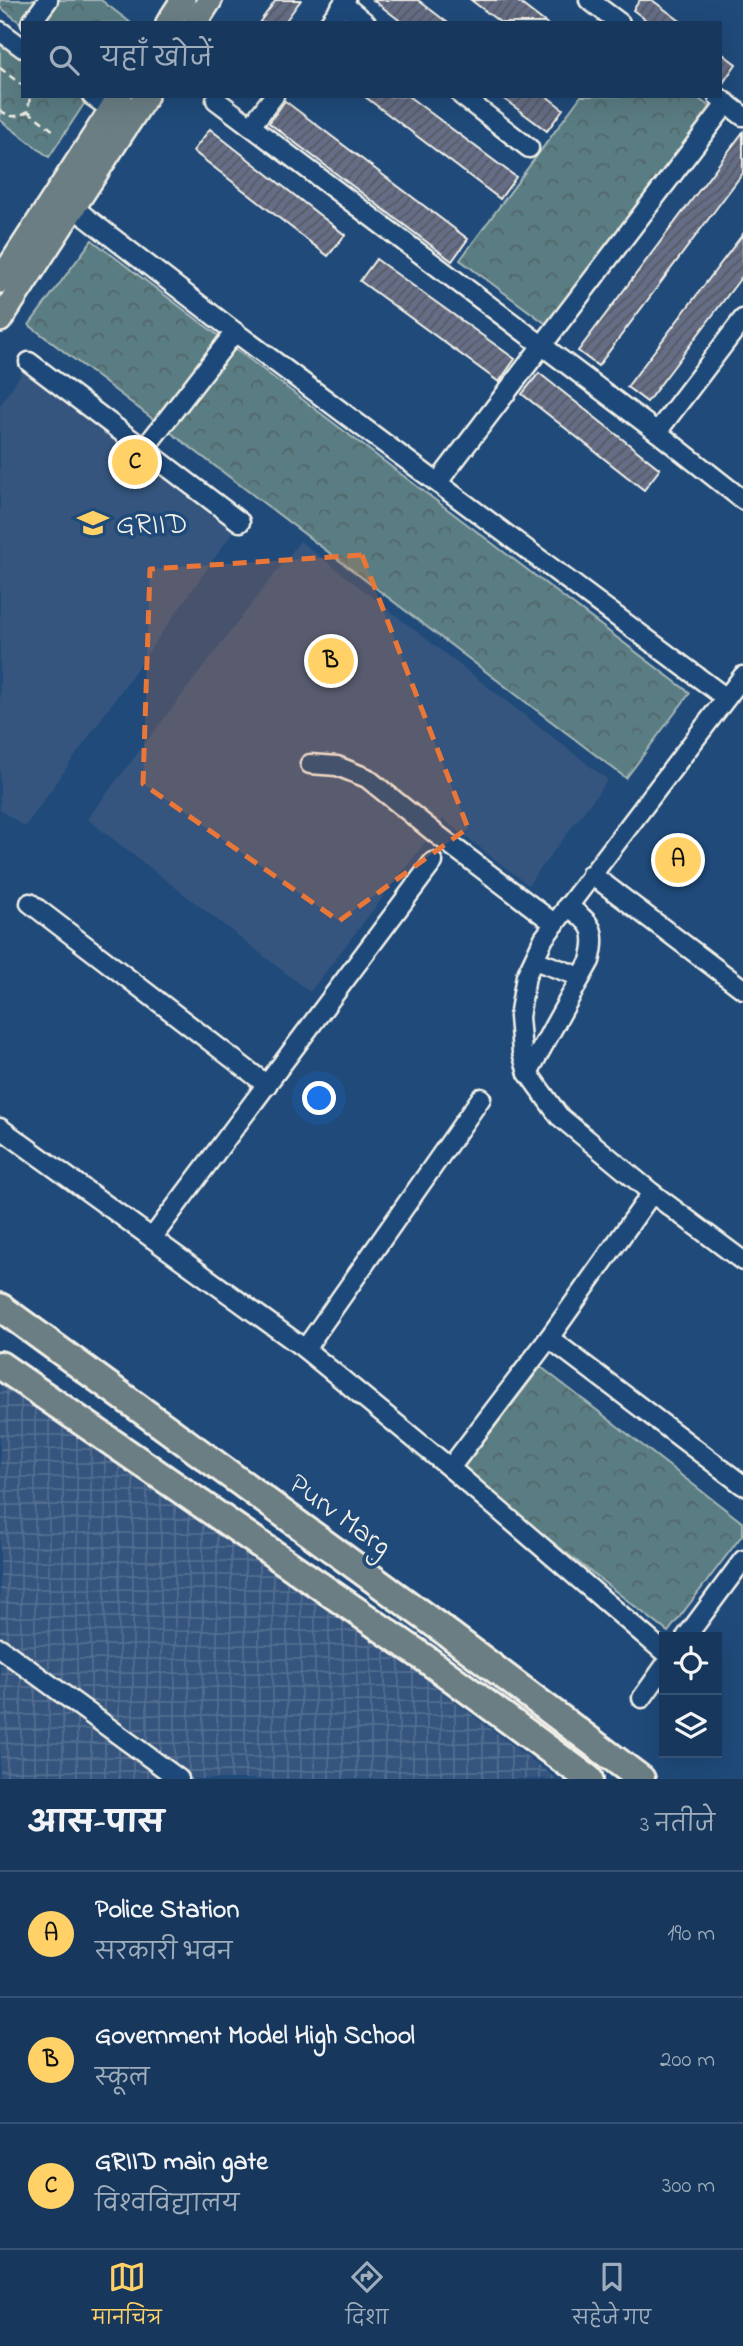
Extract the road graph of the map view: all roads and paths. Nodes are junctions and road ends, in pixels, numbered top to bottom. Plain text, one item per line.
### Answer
1 (47, 0) edge
2 (183, 0) edge
3 (210, 0) edge
4 (589, 0) edge
5 (344, 2) edge
6 (32, 21) edge
7 (169, 21) edge
8 (196, 21) edge
9 (330, 21) edge
10 (364, 21) edge
11 (617, 21) edge
12 (0, 32) edge
13 (20, 42) edge
14 (0, 68) edge
15 (21, 84) edge
16 (30, 98) edge
17 (145, 98) edge
18 (272, 98) edge
19 (465, 98) edge
20 (216, 100) dead end
21 (722, 100) edge
22 (108, 101) edge
23 (0, 110) edge
24 (28, 110) junction
25 (743, 116) edge
26 (251, 126) junction
27 (54, 131) dead end
28 (529, 148) dead end
29 (74, 208) junction
30 (0, 281) edge
31 (743, 319) edge
32 (0, 320) edge
33 (235, 332) junction
34 (543, 346) junction
35 (29, 362) dead end
36 (657, 432) junction
37 (145, 449) junction
38 (438, 482) junction
39 (743, 500) edge
40 (240, 522) dead end
41 (743, 676) edge
42 (726, 698) junction
43 (310, 764) dead end
44 (433, 862) dead end
45 (591, 874) junction
46 (30, 903) dead end
47 (567, 906) junction
48 (555, 924) junction
49 (534, 960) junction
50 (582, 977) junction
51 (743, 989) edge
52 (528, 1073) junction
53 (267, 1085) junction
54 (481, 1098) dead end
55 (0, 1128) edge
56 (652, 1193) junction
57 (152, 1238) junction
58 (743, 1261) edge
59 (0, 1307) edge
60 (549, 1338) junction
61 (305, 1349) junction
62 (0, 1365) edge
63 (450, 1468) junction
64 (743, 1485) edge
65 (743, 1560) edge
66 (690, 1632) edge
67 (0, 1648) edge
68 (659, 1648) edge
69 (659, 1674) edge
70 (642, 1698) dead end
71 (179, 1779) edge
72 (589, 1779) edge
73 (641, 1779) edge

1 - 6 street
2 - 7 main road
3 - 8 main road
4 - 11 street
5 - 9 street
5 - 10 street
12 - 13 street
14 - 15 path
16 - 24 path
17 - 29 main road
18 - 26 street
19 - 28 street
20 - 26 street
21 - 25 street
21 - 34 street
22 - 30 main road
23 - 24 path
24 - 27 path
26 - 34 street
29 - 32 main road
29 - 33 street
31 - 36 street
33 - 37 street
33 - 38 street
34 - 36 street
34 - 38 street
35 - 37 street
36 - 39 street
37 - 40 street
38 - 42 street
41 - 42 street
42 - 45 street
43 - 48 street
44 - 53 street
45 - 47 street
45 - 51 street
46 - 53 street
47 - 48 street
47 - 50 street
48 - 49 street
49 - 50 street
49 - 52 street
50 - 52 street
52 - 56 street
53 - 57 street
54 - 61 street
55 - 57 street
56 - 58 street
56 - 60 street
57 - 61 street
59 - 73 highway, Purv Marg
60 - 63 street
60 - 64 street
61 - 63 street
62 - 72 highway
63 - 68 street
65 - 66 street
67 - 71 street
69 - 70 street

